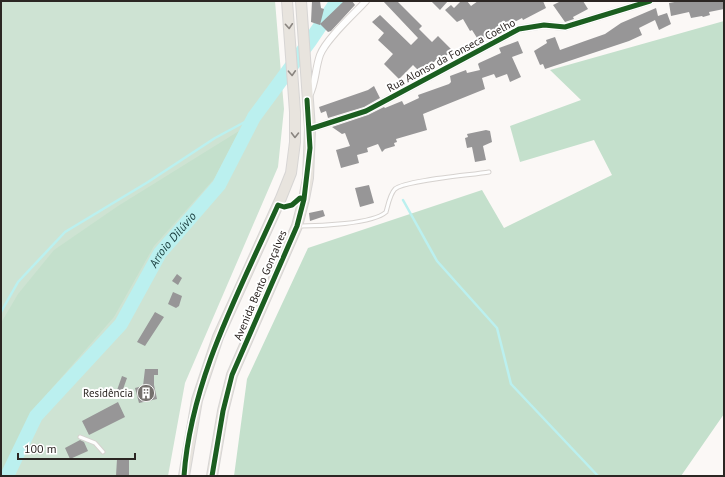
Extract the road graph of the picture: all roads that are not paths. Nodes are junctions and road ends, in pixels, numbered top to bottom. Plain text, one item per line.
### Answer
1 (287, 1) edge
2 (301, 1) edge
3 (366, 1) edge
4 (650, 1) edge
5 (307, 100) junction
6 (310, 129) junction
7 (490, 172) dead end
8 (297, 226) junction
9 (80, 437) dead end
10 (103, 452) dead end
11 (184, 476) edge
12 (212, 476) edge

1 -> 11 main road, Avenida Bento Gonçalves
2 - 5 main road, Avenida Bento Gonçalves
3 - 5 street
4 - 6 street, Rua Alonso da Fonseca Coelho
5 - 6 main road, Avenida Bento Gonçalves
6 - 8 main road, Avenida Bento Gonçalves
7 - 8 lane
8 - 12 main road, Avenida Bento Gonçalves
9 - 10 lane

